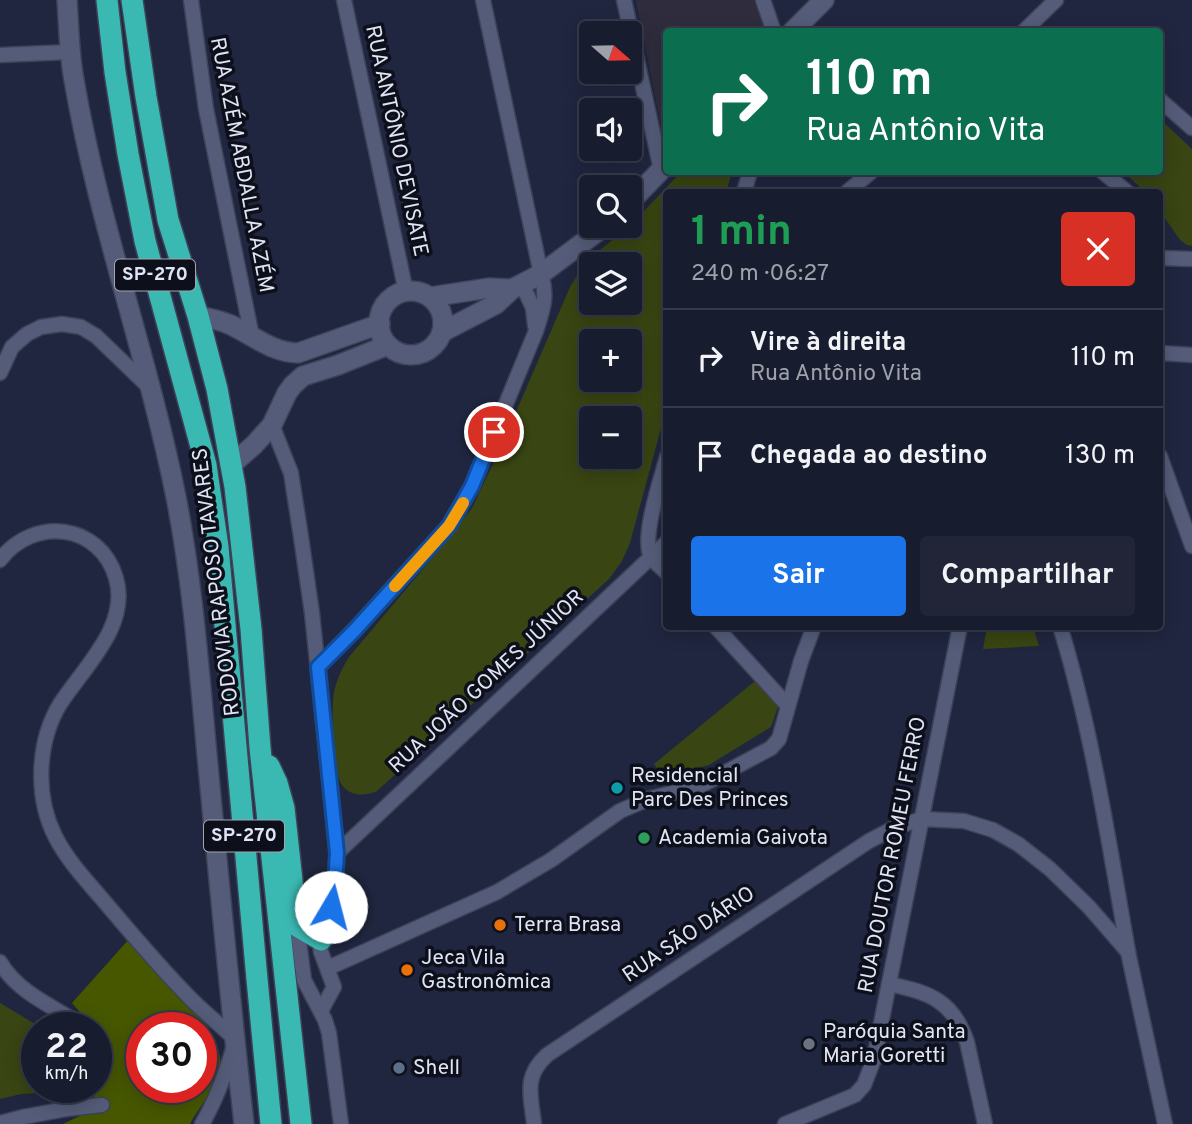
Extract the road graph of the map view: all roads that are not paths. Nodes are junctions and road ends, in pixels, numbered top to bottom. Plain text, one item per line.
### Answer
1 (67, 0) edge
2 (107, 0) edge
3 (132, 0) edge
4 (191, 0) edge
5 (344, 0) edge
6 (483, 0) edge
7 (624, 0) edge
8 (763, 0) edge
9 (824, 0) edge
10 (1056, 0) edge
11 (773, 28) edge
12 (796, 28) edge
13 (1032, 28) edge
14 (70, 52) junction
15 (0, 55) edge
16 (1163, 103) edge
17 (1192, 128) edge
18 (663, 163) edge
19 (663, 168) edge
20 (867, 175) edge
21 (1107, 175) edge
22 (851, 189) edge
23 (1123, 189) edge
24 (642, 190) edge
25 (589, 238) edge
26 (1163, 258) edge
27 (1192, 259) edge
28 (541, 274) junction
29 (517, 287) junction
30 (406, 292) junction
31 (430, 297) junction
32 (198, 316) junction
33 (380, 324) junction
34 (536, 331) junction
35 (442, 332) junction
36 (252, 337) junction
37 (388, 345) junction
38 (1163, 353) edge
39 (1192, 355) edge
40 (0, 373) edge
41 (152, 391) junction
42 (272, 425) junction
43 (1163, 464) edge
44 (230, 466) junction
45 (663, 494) edge
46 (663, 546) edge
47 (1192, 546) edge
48 (651, 556) junction
49 (0, 560) edge
50 (663, 569) edge
51 (719, 630) edge
52 (813, 630) edge
53 (959, 630) edge
54 (1061, 630) edge
55 (318, 667) junction
56 (788, 706) junction
57 (260, 748) junction
58 (922, 819) junction
59 (337, 853) junction
60 (297, 926) junction
61 (321, 940) junction
62 (1128, 952) junction
63 (0, 962) edge
64 (328, 968) junction
65 (888, 984) junction
66 (321, 1011) junction
67 (61, 1012) edge
68 (235, 1041) junction
69 (67, 1103) edge
70 (102, 1105) dead end
71 (66, 1110) junction
72 (0, 1123) edge
73 (202, 1124) edge
74 (244, 1124) edge
75 (271, 1124) edge
76 (301, 1124) edge
77 (341, 1124) edge
78 (534, 1124) edge
79 (785, 1124) edge
80 (985, 1124) edge
81 (1165, 1124) edge

1 - 14 main road
2 - 75 highway, RODOVIA RAPOSO TAVARES / SP-270
3 - 32 highway, RODOVIA RAPOSO TAVARES / SP-270
4 - 36 street, RUA AZÉM ABDALLA AZÉM
5 - 30 street, RUA ANTÔNIO DEVISATE
6 - 28 street
7 - 18 street
8 - 11 street
9 - 12 main road
10 - 13 street
14 - 15 street
14 - 41 main road
16 - 17 street
19 - 24 main road
20 - 22 street
21 - 23 street
25 - 28 main road
26 - 27 street
28 - 29 main road
28 - 34 street
29 - 31 main road
29 - 34 street
29 - 35 main road
30 - 31 main road
30 - 33 main road
31 - 35 main road
32 - 36 main road
32 - 44 highway, RODOVIA RAPOSO TAVARES / SP-270
33 - 36 main road
33 - 37 main road
34 - 55 street
35 - 37 main road
37 - 42 main road
38 - 39 street
40 - 41 street
41 - 68 main road
42 - 44 main road
42 - 55 street
43 - 47 street
44 - 57 highway, RODOVIA RAPOSO TAVARES / SP-270
45 - 48 street
46 - 48 street, RUA JOÃO GOMES JÚNIOR
48 - 50 street
48 - 59 street, RUA JOÃO GOMES JÚNIOR
49 - 68 street
51 - 56 street
52 - 56 street
53 - 58 street, RUA DOUTOR ROMEU FERRO
54 - 62 street
55 - 59 street
56 - 64 street
57 - 60 highway
57 - 76 highway, RODOVIA RAPOSO TAVARES / SP-270
58 - 62 street
58 - 65 street, RUA DOUTOR ROMEU FERRO
58 - 78 street, RUA SÃO DÁRIO
59 - 61 street
60 - 61 highway
60 - 66 street
61 - 64 street
62 - 81 street
63 - 67 street
64 - 66 street
65 - 79 street, RUA DOUTOR ROMEU FERRO
65 - 80 street
66 - 77 street
68 - 73 street
68 - 74 main road
69 - 71 street
70 - 71 street
71 - 72 street

